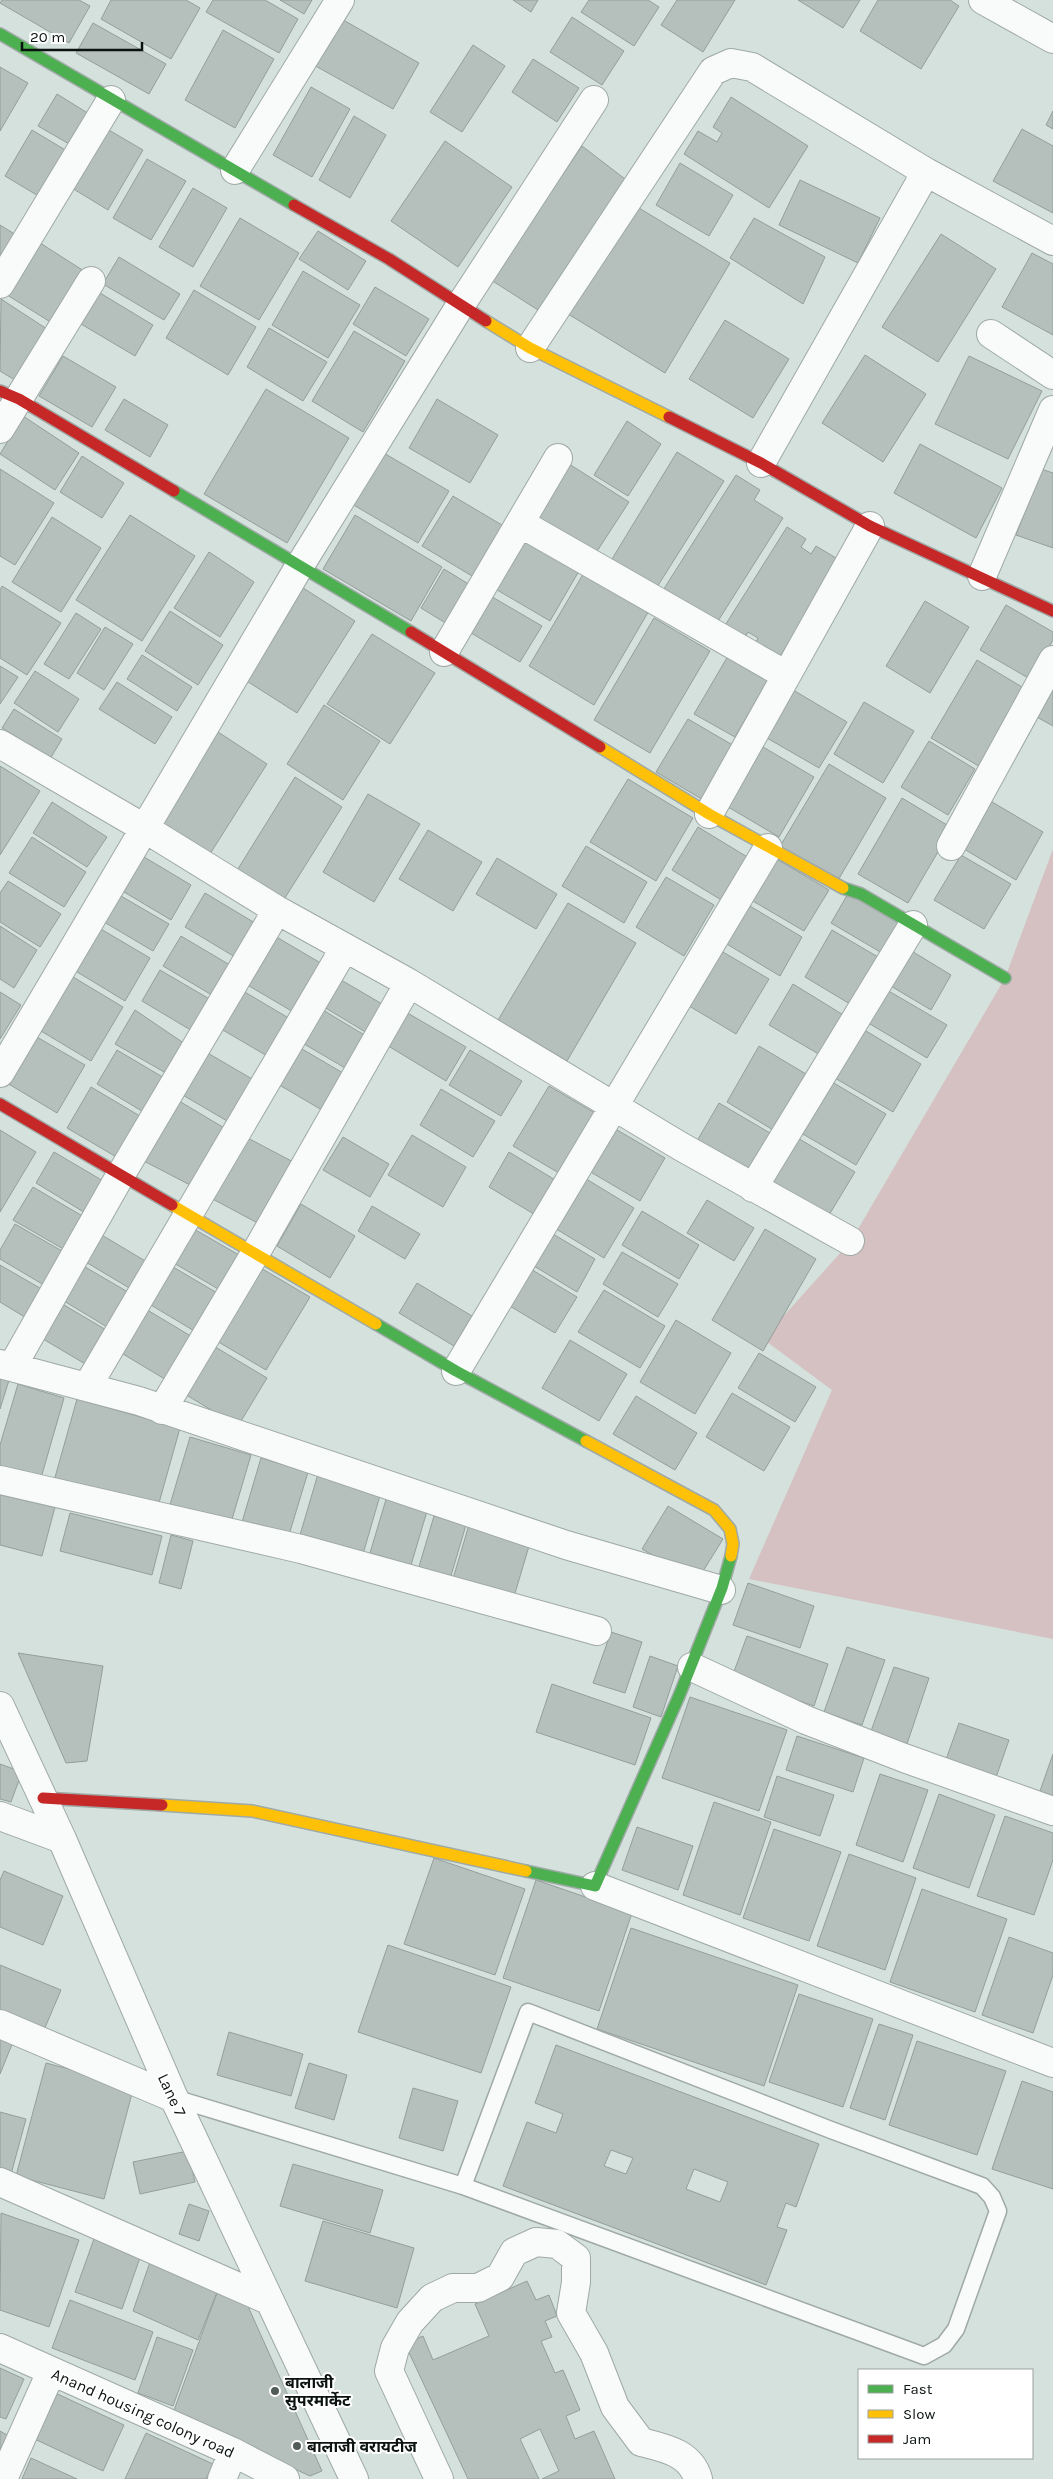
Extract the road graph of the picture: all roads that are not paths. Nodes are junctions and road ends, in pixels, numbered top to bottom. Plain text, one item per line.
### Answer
1 (340, 0) edge
2 (984, 0) edge
3 (0, 34) edge
4 (1053, 39) edge
5 (111, 100) junction
6 (594, 100) dead end
7 (235, 170) junction
8 (926, 172) junction
9 (1053, 241) edge
10 (91, 281) dead end
11 (0, 284) edge
12 (460, 306) junction
13 (991, 334) dead end
14 (530, 348) junction
15 (1053, 375) edge
16 (10, 395) edge
17 (1053, 410) edge
18 (0, 429) edge
19 (558, 458) dead end
20 (761, 463) junction
21 (520, 523) junction
22 (870, 526) junction
23 (299, 567) junction
24 (982, 576) junction
25 (1053, 610) edge
26 (444, 652) junction
27 (1053, 660) edge
28 (786, 675) junction
29 (0, 744) edge
30 (709, 814) junction
31 (144, 828) junction
32 (951, 846) dead end
33 (768, 848) junction
34 (277, 910) junction
35 (913, 925) junction
36 (344, 949) junction
37 (1005, 978) dead end
38 (409, 983) junction
39 (0, 1074) edge
40 (0, 1104) edge
41 (612, 1106) junction
42 (120, 1176) junction
43 (752, 1188) junction
44 (189, 1213) junction
45 (850, 1242) dead end
46 (256, 1252) junction
47 (6, 1366) edge
48 (456, 1371) junction
49 (87, 1387) junction
50 (162, 1410) junction
51 (0, 1480) edge
52 (721, 1590) junction
53 (597, 1631) dead end
54 (692, 1667) junction
55 (0, 1706) edge
56 (43, 1798) junction
57 (1053, 1811) edge
58 (0, 1816) edge
59 (62, 1840) junction
60 (595, 1886) junction
61 (0, 2024) edge
62 (1053, 2063) edge
63 (174, 2098) junction
64 (0, 2182) edge
65 (463, 2186) junction
66 (268, 2300) junction
67 (0, 2348) edge
68 (51, 2372) junction
69 (233, 2452) junction
70 (3, 2479) edge
71 (222, 2479) edge
72 (285, 2479) edge
73 (354, 2479) edge
74 (440, 2479) edge
75 (698, 2479) edge

1 - 7 street
2 - 4 street
3 - 5 street
5 - 7 street
5 - 11 street
6 - 12 street
7 - 12 street
8 - 9 street
8 - 14 street
8 - 20 street
10 - 16 street
12 - 14 street
12 - 23 street
13 - 15 street
14 - 20 street
16 - 18 street
16 - 23 street
17 - 24 street
19 - 21 street
20 - 22 street
21 - 26 street
21 - 28 street
22 - 24 street
22 - 28 street
23 - 26 street
23 - 31 street
24 - 25 street
26 - 30 street
27 - 32 street
28 - 30 street
29 - 31 street
30 - 33 street
31 - 34 street
31 - 39 street
33 - 35 street
33 - 41 street
34 - 36 street
34 - 42 street
35 - 37 street
35 - 43 street
36 - 38 street
36 - 44 street
38 - 41 street
38 - 46 street
40 - 42 street
41 - 43 street
41 - 48 street
42 - 44 street
42 - 47 street
43 - 45 street
44 - 46 street
44 - 49 street
46 - 48 street
46 - 50 street
47 - 49 street
48 - 52 street
49 - 50 street
50 - 52 street
51 - 53 street
52 - 54 street
54 - 57 street
54 - 60 street
55 - 56 street, Lane 7
56 - 59 street, Lane 7
56 - 60 street
58 - 59 street
59 - 63 street, Lane 7
60 - 62 street
61 - 63 street
63 - 65 lane
63 - 66 street, Lane 7
64 - 66 street
65 - 65 lane
66 - 73 street, Lane 7
67 - 68 street, Anand housing colony road
68 - 69 street, Anand housing colony road
68 - 70 street
69 - 71 street
69 - 72 street, Anand housing colony road
74 - 75 street

